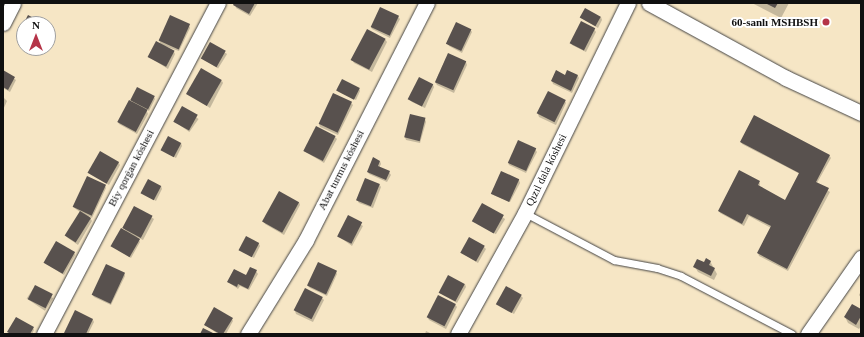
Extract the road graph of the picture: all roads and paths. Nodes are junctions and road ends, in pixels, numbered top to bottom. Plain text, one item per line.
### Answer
1 (13, 3) edge
2 (218, 3) edge
3 (427, 3) edge
4 (628, 3) edge
5 (649, 3) edge
6 (3, 22) edge
7 (861, 113) edge
8 (526, 214) junction
9 (860, 261) edge
10 (44, 334) edge
11 (248, 334) edge
12 (458, 334) edge
13 (792, 334) edge
14 (808, 334) edge

1 - 6 street
2 - 10 street, Biy qorǵan kóshesi
3 - 11 street, Abat turmıs kóshesi
4 - 8 street, Qızıl dala kóshesi
5 - 7 street
8 - 12 street, Qızıl dala kóshesi
8 - 13 lane
9 - 14 street

